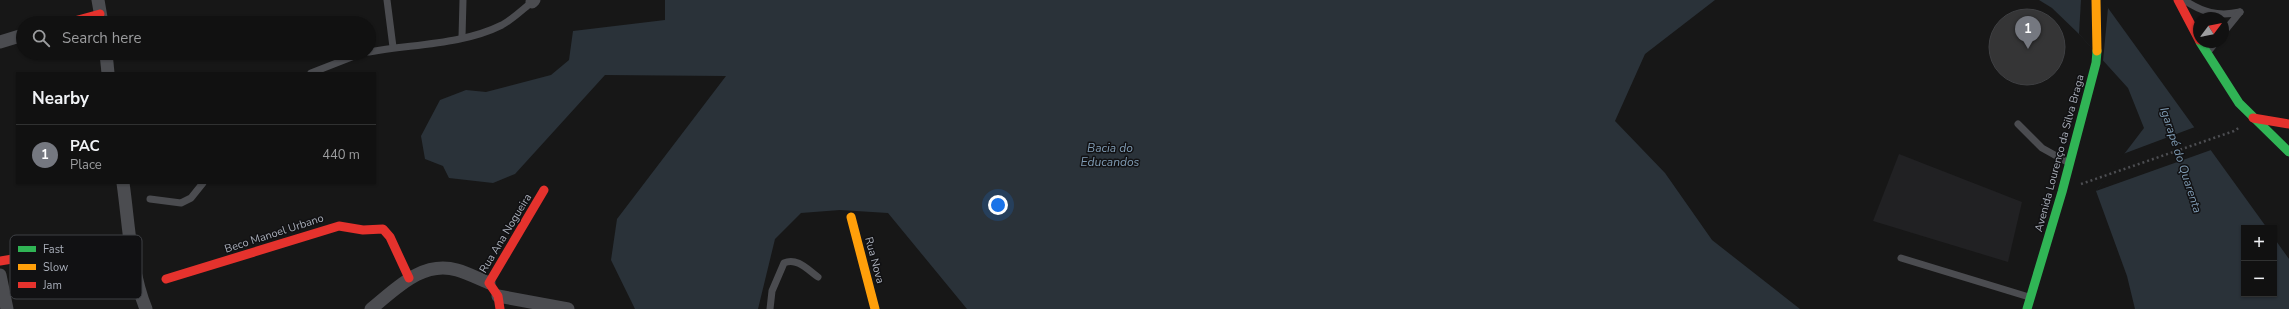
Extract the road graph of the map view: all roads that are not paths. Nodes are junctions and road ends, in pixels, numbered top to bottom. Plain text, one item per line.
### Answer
1 (98, 0) edge
2 (387, 0) edge
3 (463, 0) edge
4 (2096, 0) edge
5 (2178, 0) edge
6 (2183, 0) edge
7 (533, 1) edge
8 (2208, 12) edge
9 (2229, 14) edge
10 (101, 16) edge
11 (2229, 26) edge
12 (2193, 28) edge
13 (16, 37) edge
14 (462, 37) junction
15 (0, 42) edge
16 (393, 47) junction
17 (2204, 48) edge
18 (2211, 48) edge
19 (376, 51) edge
20 (2207, 53) junction
21 (107, 60) edge
22 (344, 60) edge
23 (108, 72) edge
24 (314, 72) edge
25 (2253, 118) junction
26 (2018, 124) dead end
27 (2289, 124) edge
28 (2289, 152) edge
29 (2070, 163) junction
30 (123, 184) edge
31 (202, 184) edge
32 (544, 190) dead end
33 (150, 199) dead end
34 (851, 217) dead end
35 (128, 235) edge
36 (1902, 258) dead end
37 (10, 259) edge
38 (0, 261) edge
39 (0, 275) edge
40 (818, 277) dead end
41 (408, 278) junction
42 (166, 279) dead end
43 (489, 283) junction
44 (498, 296) junction
45 (142, 298) edge
46 (2031, 298) junction
47 (7, 309) edge
48 (146, 309) edge
49 (371, 309) edge
50 (500, 309) edge
51 (568, 309) edge
52 (770, 309) edge
53 (875, 309) edge
54 (2028, 309) edge

1 - 10 street
2 - 16 lane
3 - 14 lane
4 - 29 street, Avenida Lourenço da Silva Braga
5 - 12 street
6 - 8 lane
7 - 14 lane
9 - 11 lane
13 - 15 street
14 - 16 lane
16 - 19 lane
17 - 20 street
18 - 20 lane
20 - 25 street
21 - 23 street
22 - 24 lane
25 - 27 street
25 - 28 street
26 - 29 lane
29 - 46 street, Avenida Lourenço da Silva Braga
30 - 35 street
31 - 33 lane
32 - 43 street, Rua Ana Nogueira
34 - 53 street, Rua Nova
36 - 46 lane
37 - 38 street
39 - 47 street
40 - 52 lane
41 - 42 street, Beco Manoel Urbano
41 - 43 street
41 - 49 street
43 - 44 street, Rua Ana Nogueira
44 - 50 street, Rua Ana Nogueira
44 - 51 street
45 - 48 street
46 - 54 street, Avenida Lourenço da Silva Braga

